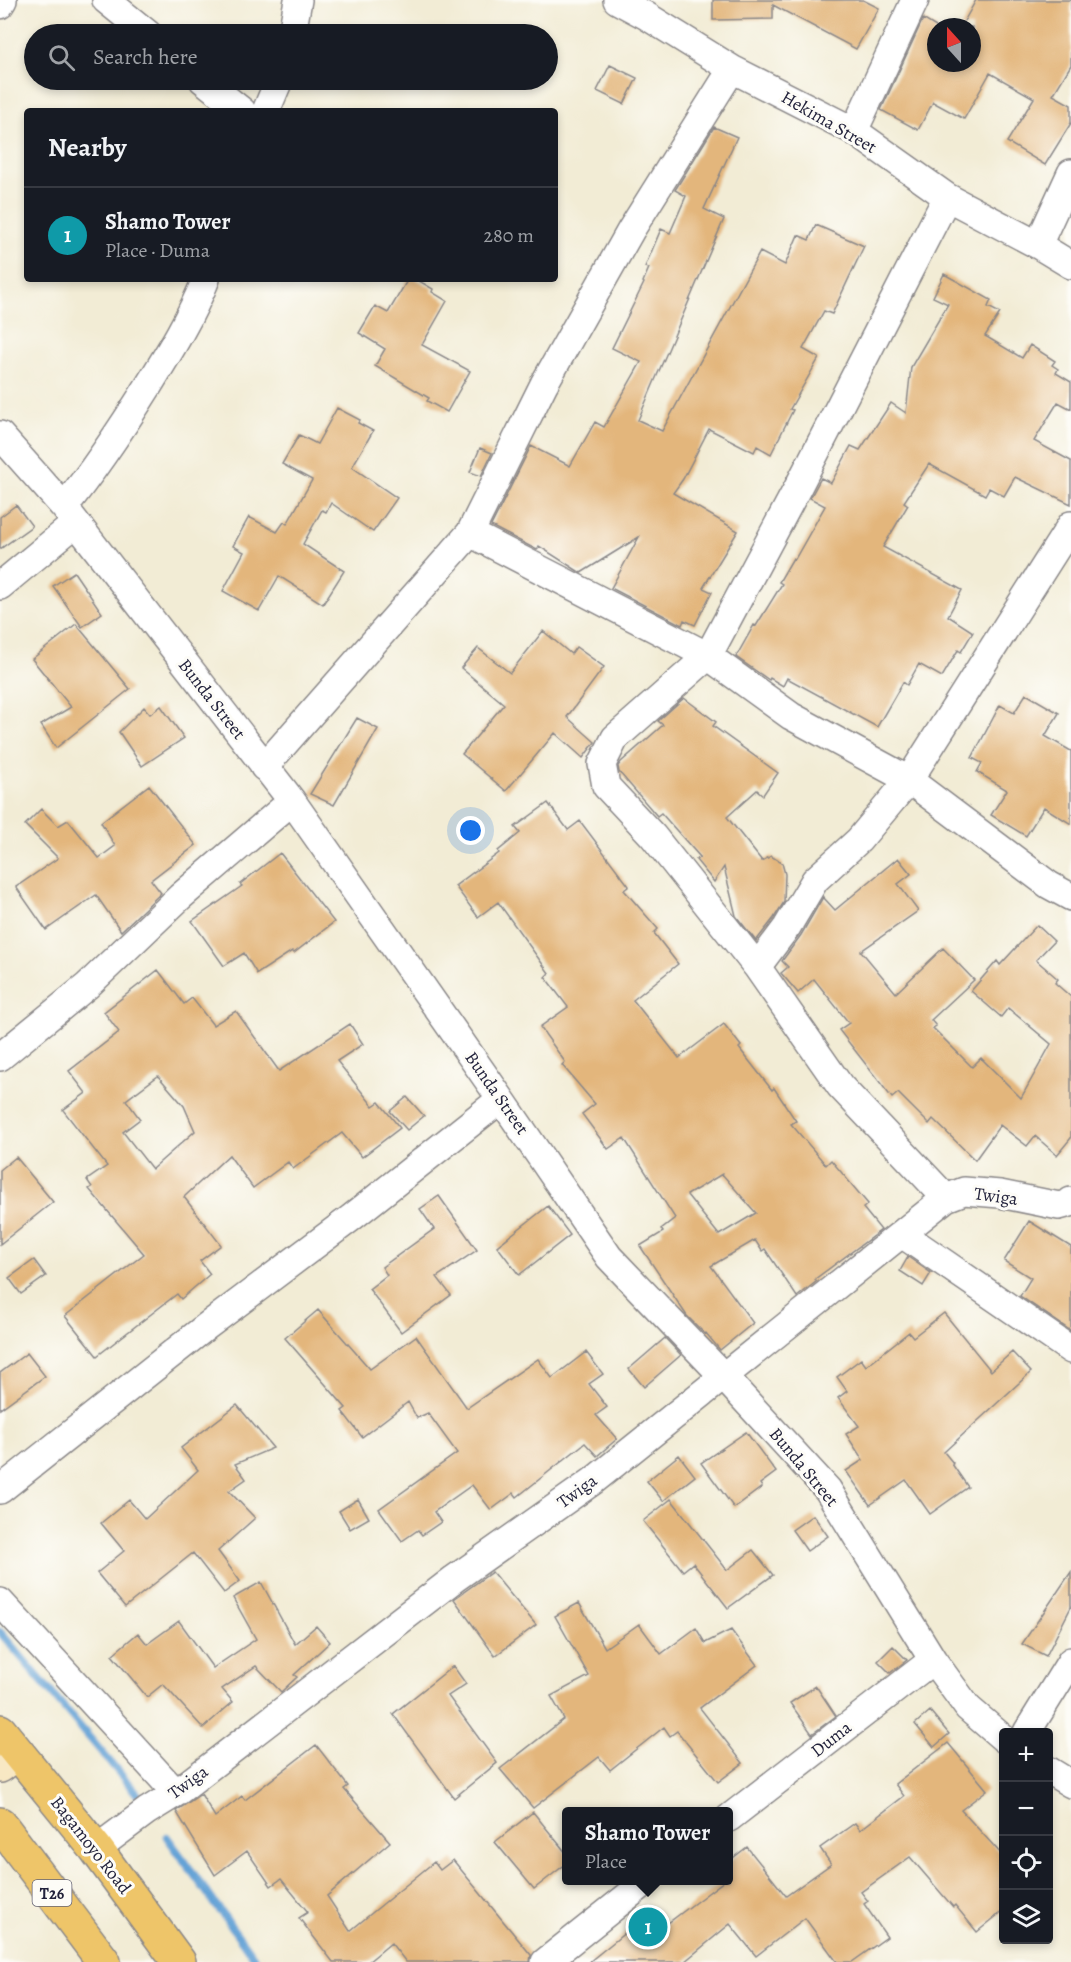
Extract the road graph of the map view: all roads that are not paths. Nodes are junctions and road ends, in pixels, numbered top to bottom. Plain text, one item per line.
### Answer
1 (3, 0) edge
2 (106, 0) edge
3 (298, 0) edge
4 (617, 0) edge
5 (915, 0) edge
6 (0, 6) edge
7 (651, 8) edge
8 (136, 24) edge
9 (294, 24) edge
10 (732, 69) junction
11 (216, 90) edge
12 (275, 90) edge
13 (238, 108) edge
14 (267, 108) edge
15 (854, 131) junction
16 (1071, 173) edge
17 (947, 197) junction
18 (1038, 245) junction
19 (1071, 265) edge
20 (205, 282) edge
21 (0, 435) edge
22 (70, 515) junction
23 (1071, 525) edge
24 (470, 533) junction
25 (0, 586) edge
26 (708, 656) junction
27 (264, 767) junction
28 (909, 780) junction
29 (292, 801) junction
30 (1071, 897) edge
31 (757, 967) junction
32 (0, 1057) edge
33 (501, 1099) junction
34 (946, 1198) junction
35 (1071, 1201) edge
36 (902, 1234) junction
37 (1071, 1350) edge
38 (723, 1377) junction
39 (0, 1490) edge
40 (0, 1602) edge
41 (933, 1660) junction
42 (1071, 1661) edge
43 (1030, 1728) edge
44 (999, 1735) edge
45 (6, 1750) edge
46 (1053, 1773) edge
47 (1071, 1784) edge
48 (176, 1793) junction
49 (733, 1815) edge
50 (0, 1824) edge
51 (96, 1849) junction
52 (643, 1885) edge
53 (104, 1962) edge
54 (179, 1962) edge
55 (545, 1962) edge

1 - 6 street
2 - 8 street
3 - 9 street
4 - 7 street, Hekima Street
5 - 15 street
7 - 10 street, Hekima Street
10 - 15 street, Hekima Street
10 - 24 street
11 - 13 street
12 - 14 street
15 - 17 street, Hekima Street
16 - 18 street
17 - 18 street, Hekima Street
17 - 26 street
18 - 19 street, Hekima Street
20 - 22 street
21 - 22 street, Bunda Street
22 - 25 street
22 - 27 street, Bunda Street
23 - 28 street
24 - 26 street
24 - 27 street
26 - 28 street
26 - 31 street
27 - 29 street, Bunda Street
28 - 30 street
28 - 31 street
29 - 32 street
29 - 33 street, Bunda Street
31 - 34 street
33 - 38 street, Bunda Street
33 - 39 street
34 - 35 street, Twiga
34 - 36 street, Twiga
36 - 37 street
36 - 38 street, Twiga
38 - 41 street, Bunda Street
38 - 48 street, Twiga
40 - 48 street
41 - 44 street, Bunda Street
41 - 49 street, Duma
42 - 43 street
45 - 51 highway, Bagamoyo Road
46 - 47 street
48 - 51 street, Twiga
50 - 53 highway, T26
51 - 54 highway, Bagamoyo Road
52 - 55 street

